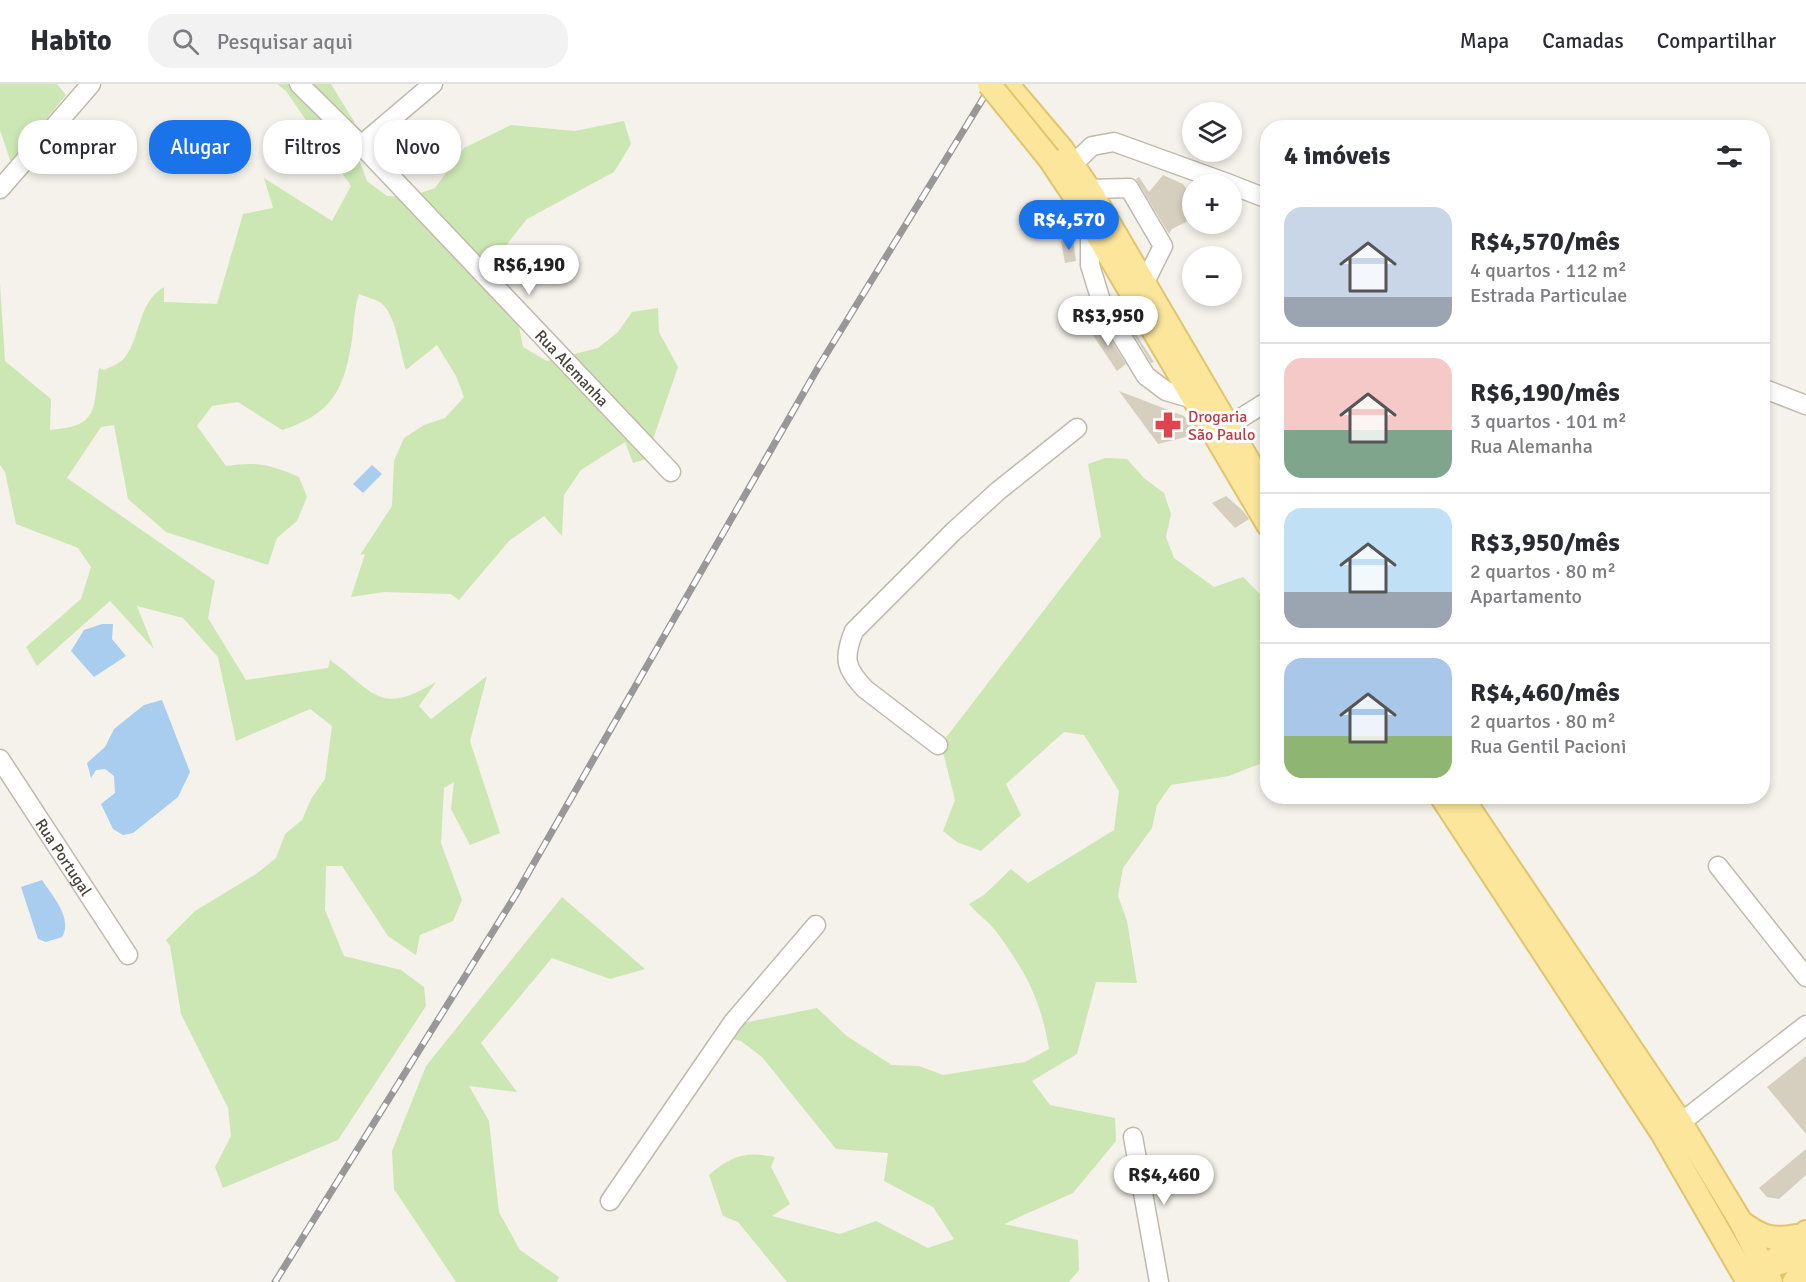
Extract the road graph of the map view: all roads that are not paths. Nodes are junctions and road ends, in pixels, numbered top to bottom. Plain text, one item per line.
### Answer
1 (91, 84) edge
2 (299, 84) edge
3 (434, 84) edge
4 (989, 84) edge
5 (1007, 84) edge
6 (336, 120) edge
7 (362, 144) edge
8 (362, 146) edge
9 (1061, 162) junction
10 (1201, 174) edge
11 (0, 189) edge
12 (1089, 189) junction
13 (1242, 189) edge
14 (1260, 195) edge
15 (1144, 282) junction
16 (1770, 391) edge
17 (1806, 405) edge
18 (1260, 406) edge
19 (1228, 426) junction
20 (1077, 428) dead end
21 (671, 472) dead end
22 (1260, 480) edge
23 (1260, 512) edge
24 (938, 745) dead end
25 (0, 759) edge
26 (1447, 804) edge
27 (1466, 804) edge
28 (1718, 866) dead end
29 (816, 925) dead end
30 (128, 955) dead end
31 (1806, 977) edge
32 (1806, 1025) edge
33 (1672, 1129) junction
34 (1133, 1137) dead end
35 (610, 1201) dead end
36 (1741, 1222) junction
37 (1805, 1240) edge
38 (1806, 1264) edge
39 (1756, 1276) edge
40 (1159, 1282) edge
41 (1794, 1282) edge

1 - 11 street
2 - 6 street, Rua Alemanha
3 - 7 street
4 - 9 main road, bridge
5 - 9 main road
8 - 21 street, Rua Alemanha
9 - 10 street
9 - 12 main road
9 - 23 main road
12 - 15 main road
12 - 15 street
13 - 14 street
15 - 19 main road
16 - 17 street
18 - 19 street
19 - 22 main road
20 - 24 street
25 - 30 street, Rua Portugal
26 - 33 main road
27 - 33 main road
28 - 31 street
29 - 35 street
32 - 33 street
33 - 36 main road
33 - 39 main road
34 - 40 street
36 - 37 main road
36 - 39 main road
37 - 39 main road
38 - 41 main road

